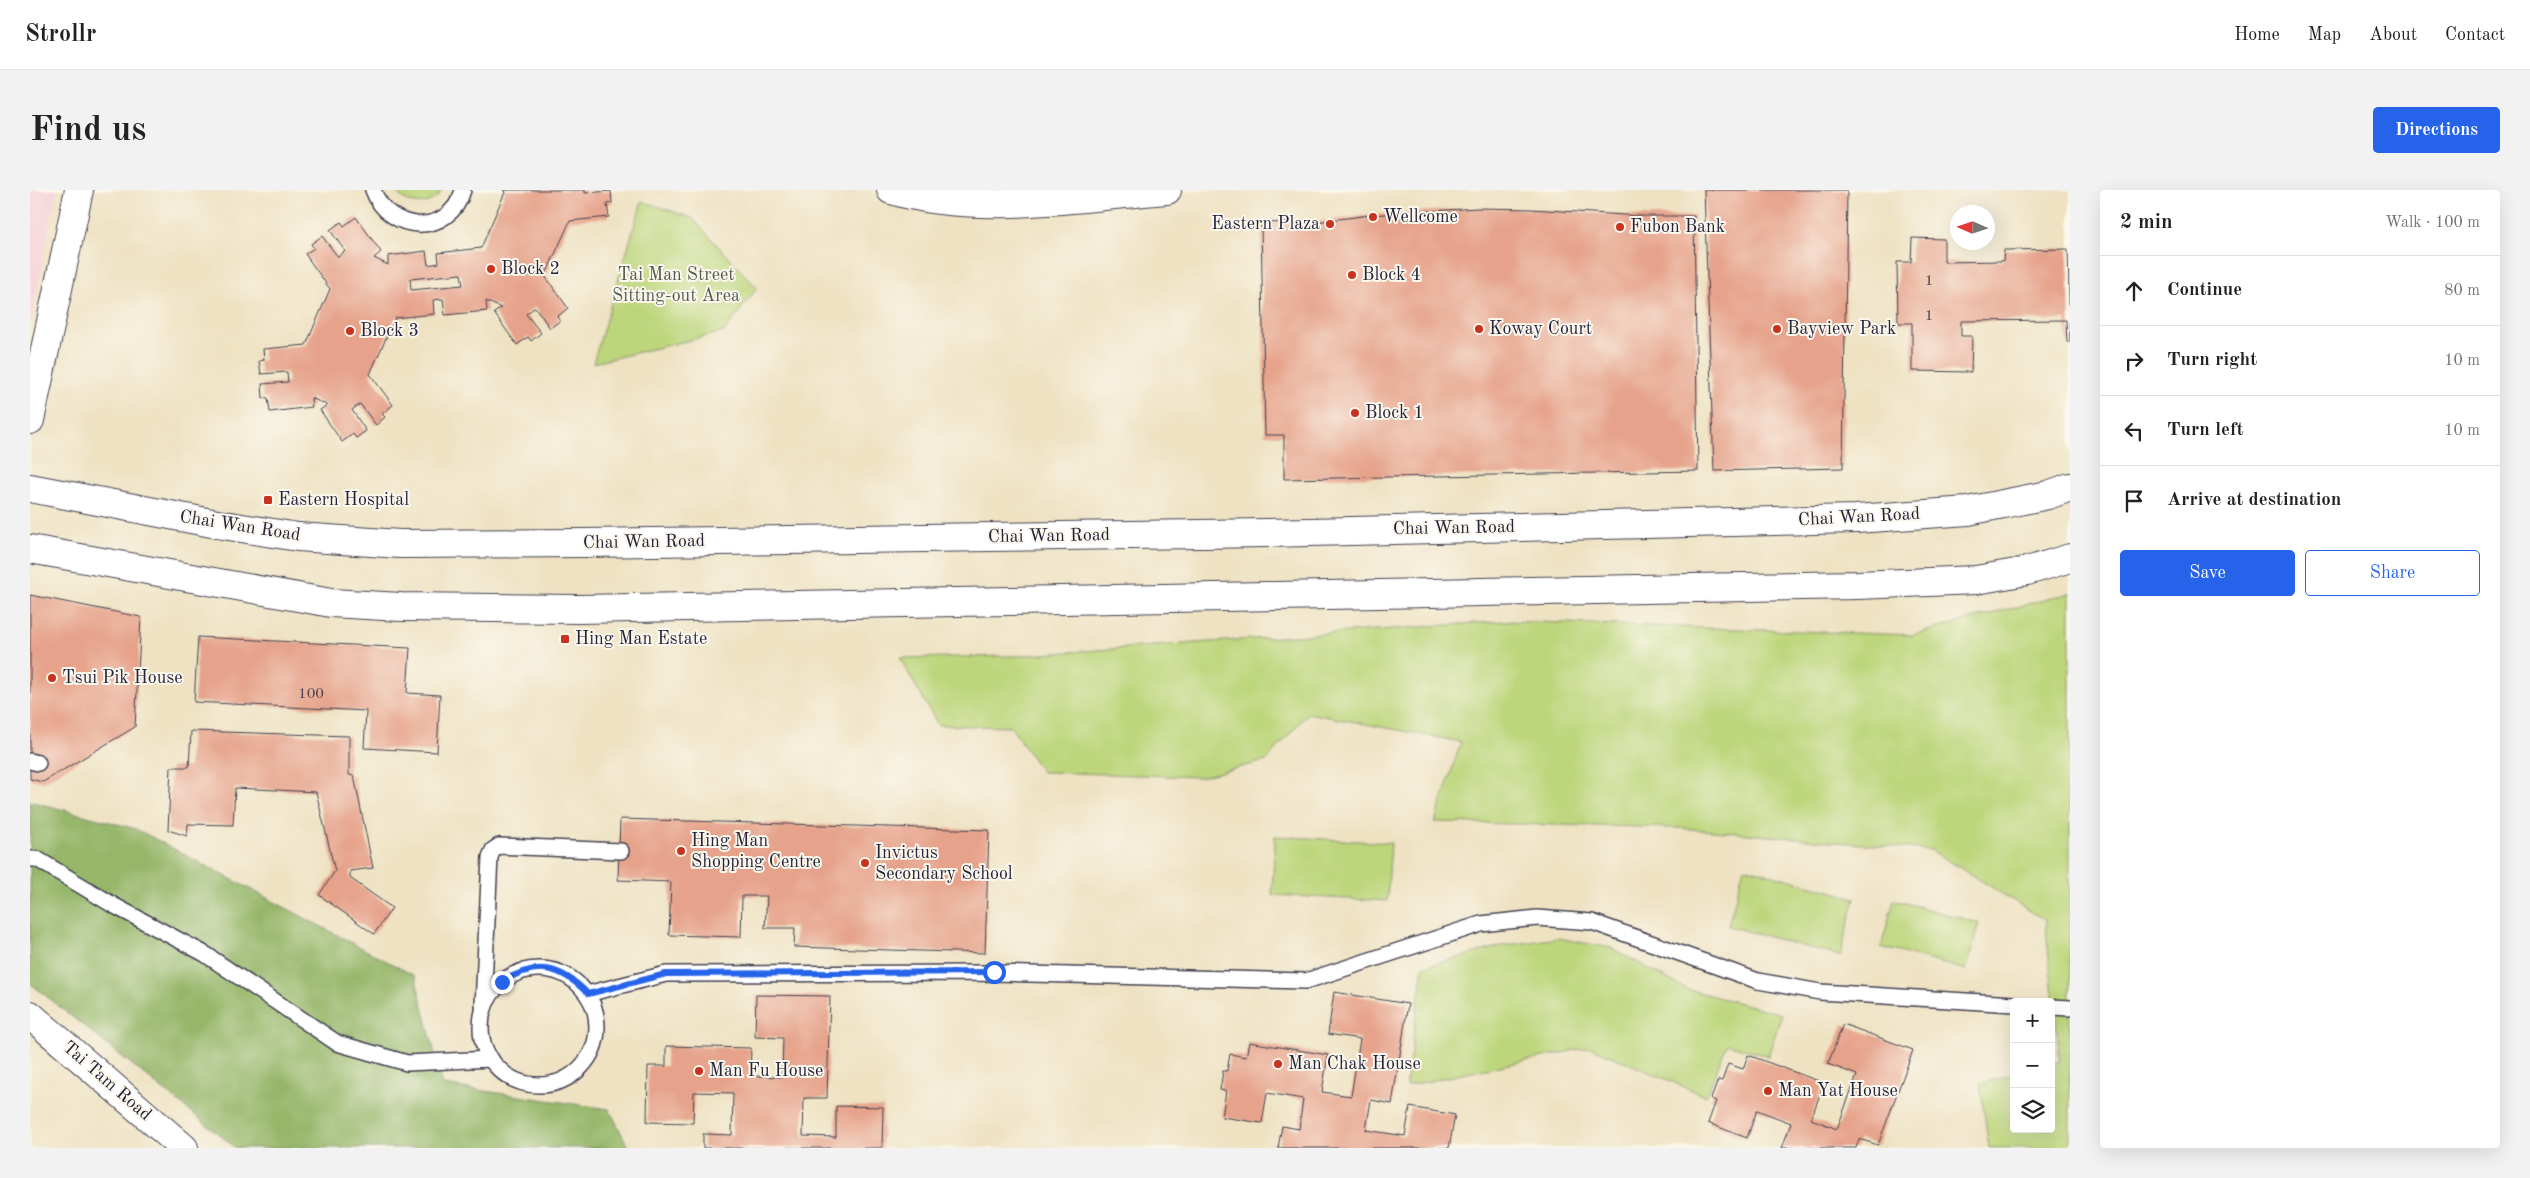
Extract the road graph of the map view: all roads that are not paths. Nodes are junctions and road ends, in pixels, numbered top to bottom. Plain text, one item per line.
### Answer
1 (79, 190) edge
2 (373, 190) edge
3 (463, 190) edge
4 (891, 190) edge
5 (1168, 190) edge
6 (30, 420) edge
7 (2070, 487) edge
8 (30, 488) edge
9 (30, 549) edge
10 (2070, 558) edge
11 (621, 851) dead end
12 (30, 859) edge
13 (588, 994) junction
14 (2010, 1004) edge
15 (2055, 1007) edge
16 (2070, 1008) edge
17 (30, 1015) edge
18 (482, 1015) junction
19 (491, 1059) junction
20 (184, 1148) edge

1 - 6 main road
2 - 3 lane
4 - 5 main road
7 - 8 main road, Chai Wan Road
9 - 10 main road
11 - 18 lane
12 - 19 lane
13 - 14 lane
13 - 18 lane
13 - 19 lane
15 - 16 lane
17 - 20 main road, Tai Tam Road
18 - 19 lane

